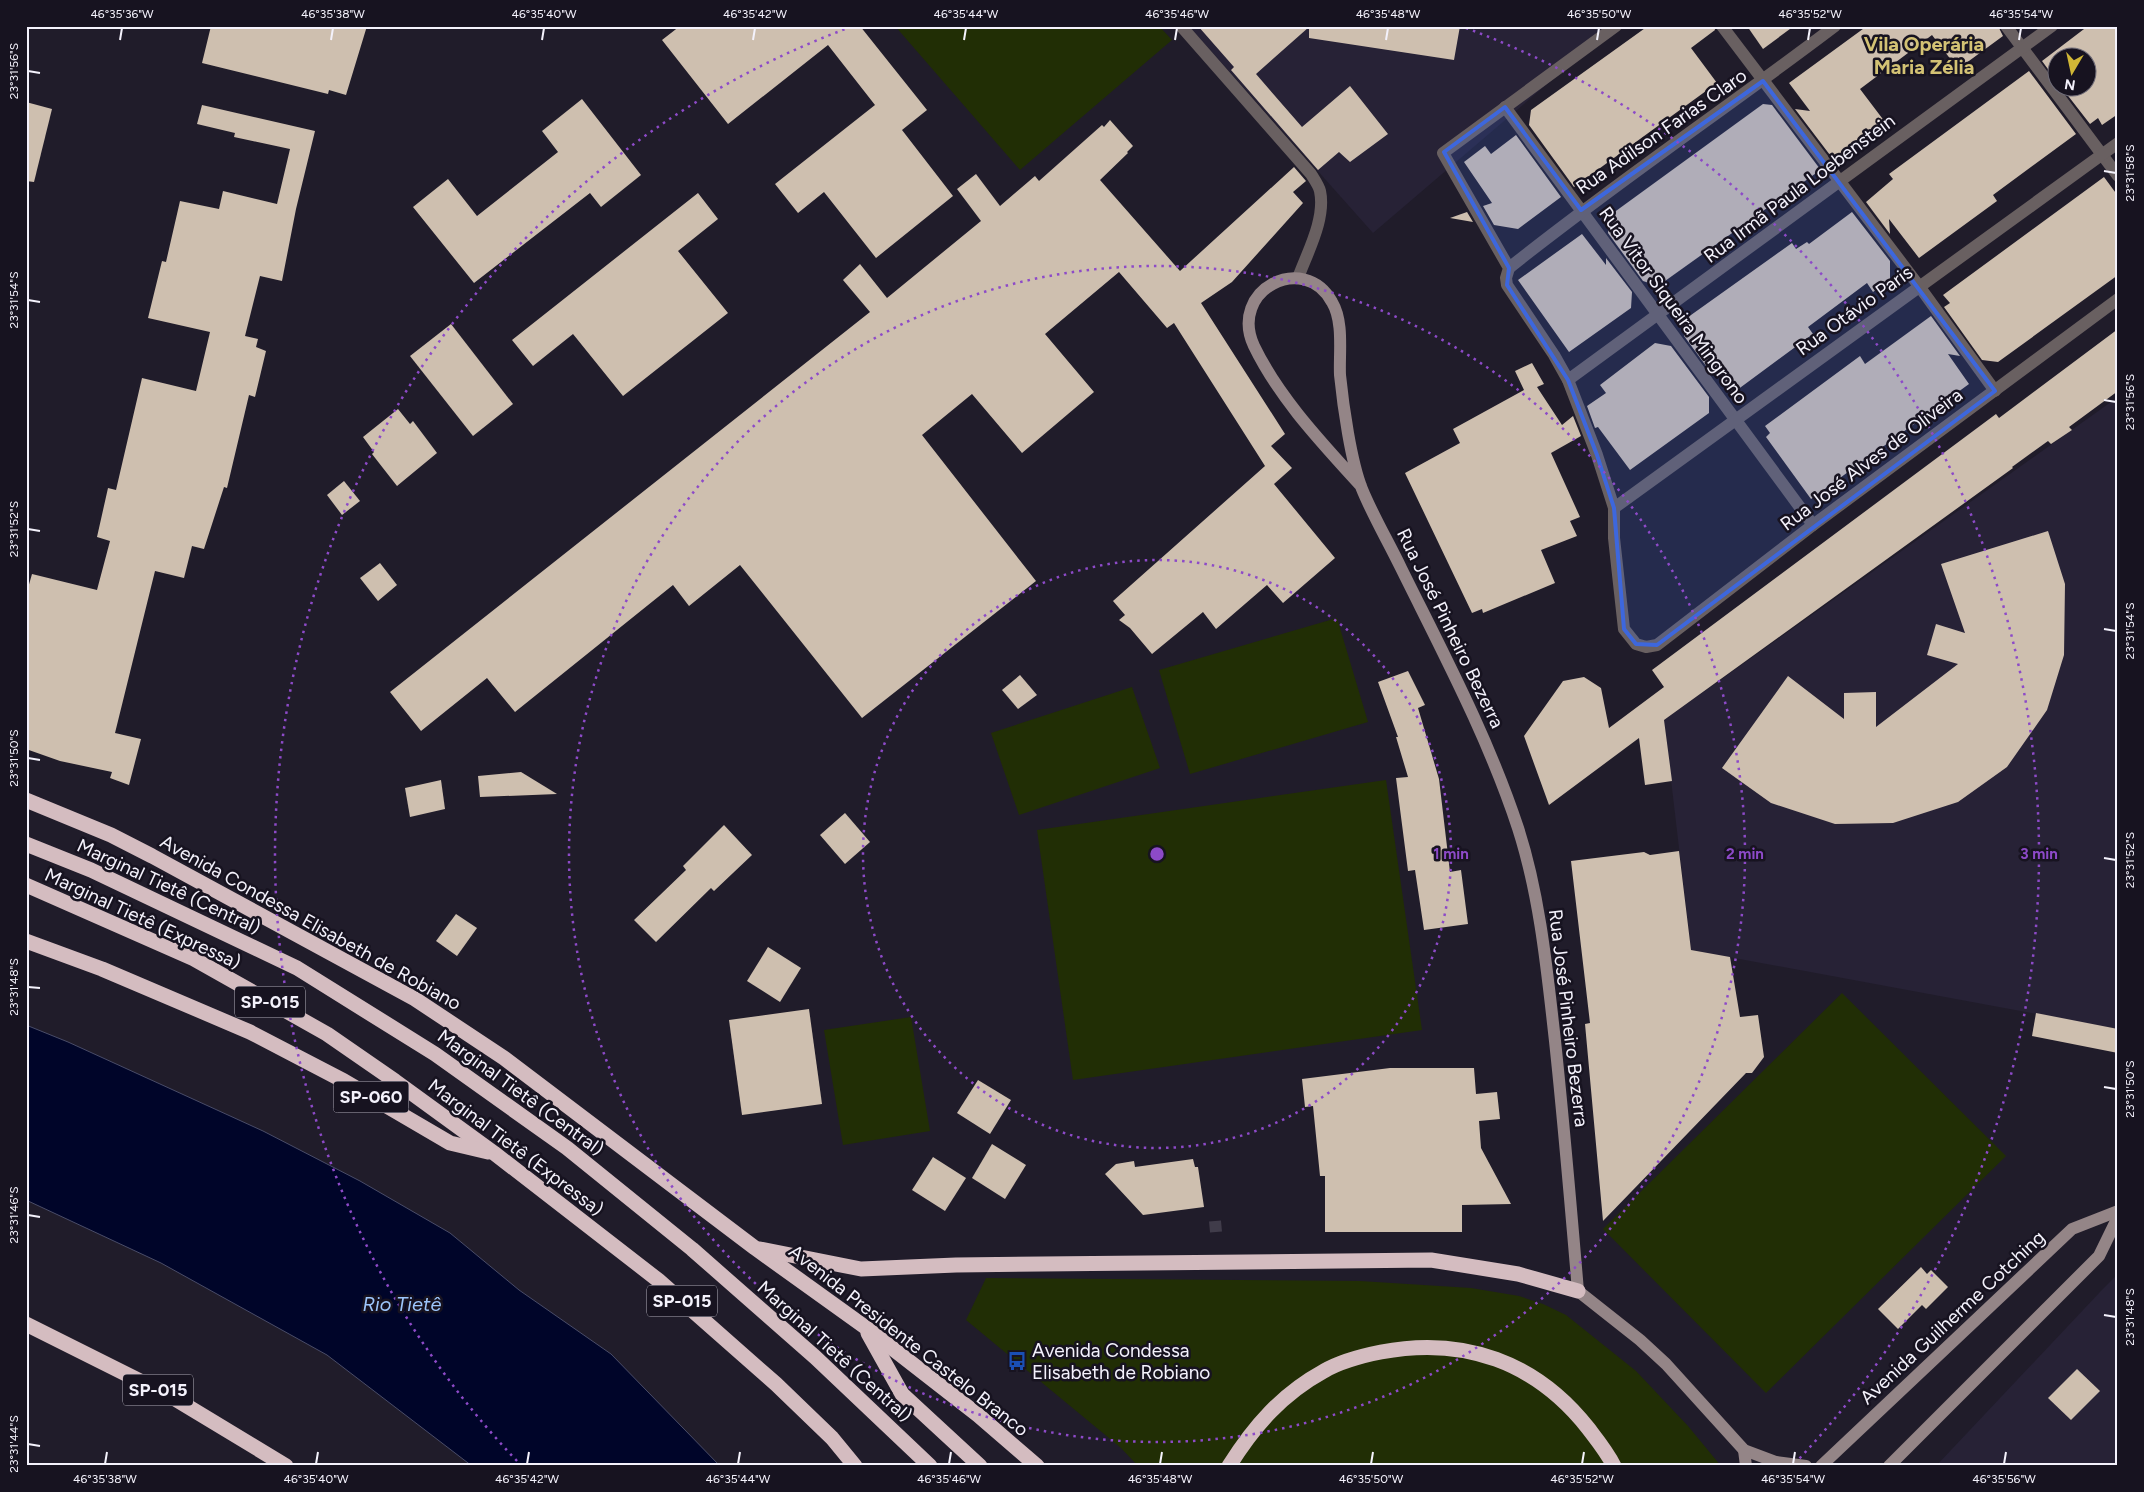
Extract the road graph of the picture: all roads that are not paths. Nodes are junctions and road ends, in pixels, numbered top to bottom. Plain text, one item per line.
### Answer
1 (1181, 26) edge
2 (1616, 26) edge
3 (1722, 26) edge
4 (1836, 26) edge
5 (2006, 26) edge
6 (2052, 26) edge
7 (2022, 49) junction
8 (1763, 81) junction
9 (1505, 107) junction
10 (2118, 142) edge
11 (2102, 155) junction
12 (2118, 176) edge
13 (1839, 182) junction
14 (1581, 210) junction
15 (1509, 268) junction
16 (1298, 278) junction
17 (1919, 286) junction
18 (2118, 299) edge
19 (1658, 315) junction
20 (1568, 380) junction
21 (1995, 391) junction
22 (1736, 420) junction
23 (1361, 486) junction
24 (1614, 508) junction
25 (1812, 524) junction
26 (26, 800) edge
27 (26, 844) edge
28 (26, 885) edge
29 (26, 940) edge
30 (494, 1153) junction
31 (2118, 1211) edge
32 (2118, 1217) edge
33 (755, 1248) junction
34 (1578, 1292) junction
35 (26, 1324) edge
36 (865, 1327) junction
37 (1744, 1450) junction
38 (286, 1466) edge
39 (854, 1466) edge
40 (930, 1466) edge
41 (980, 1466) edge
42 (1037, 1466) edge
43 (1229, 1466) edge
44 (1614, 1466) edge
45 (1746, 1466) edge
46 (1806, 1466) edge
47 (1821, 1466) edge
48 (1889, 1466) edge

1 - 16 street
2 - 9 street
3 - 8 street
4 - 8 street, Rua Adilson Farias Claro
5 - 7 street
6 - 7 street, Rua Irmã Paula Loebenstein
7 - 11 street
7 - 13 street, Rua Irmã Paula Loebenstein
8 - 13 street
8 - 14 street, Rua Adilson Farias Claro
9 - 14 street, Rua Vitor Siqueira Mingrono
9 - 15 street
10 - 11 street, Rua Otávio Paris
11 - 12 street
11 - 17 street, Rua Otávio Paris
13 - 17 street
13 - 19 street, Rua Irmã Paula Loebenstein
14 - 15 street, Rua Adilson Farias Claro
14 - 19 street, Rua Vitor Siqueira Mingrono
15 - 20 street
16 - 23 street, Rua José Pinheiro Bezerra
16 - 23 street, Rua José Pinheiro Bezerra
17 - 21 street
17 - 22 street, Rua Otávio Paris
18 - 21 street, Rua José Alves de Oliveira
19 - 20 street, Rua Irmã Paula Loebenstein
19 - 22 street, Rua Vitor Siqueira Mingrono
20 - 24 street
21 - 25 street, Rua José Alves de Oliveira
22 - 24 street, Rua Otávio Paris
22 - 25 street, Rua Vitor Siqueira Mingrono
23 - 34 street, Rua José Pinheiro Bezerra
24 - 25 street, Rua José Alves de Oliveira
26 - 33 highway, Avenida Condessa Elisabeth de Robiano
27 - 40 highway, Marginal Tietê (Central)
28 - 30 highway, Marginal Tietê (Expressa) / SP-015
29 - 30 highway, SP-060
30 - 39 highway, Marginal Tietê (Expressa) / SP-015
31 - 47 street, Avenida Guilherme Cotching
32 - 48 street
33 - 34 highway
33 - 36 highway, Avenida Presidente Castelo Branco
34 - 37 street
35 - 38 highway, SP-015
36 - 41 highway
36 - 42 highway, Avenida Presidente Castelo Branco
37 - 45 street
37 - 46 street
43 - 44 highway

